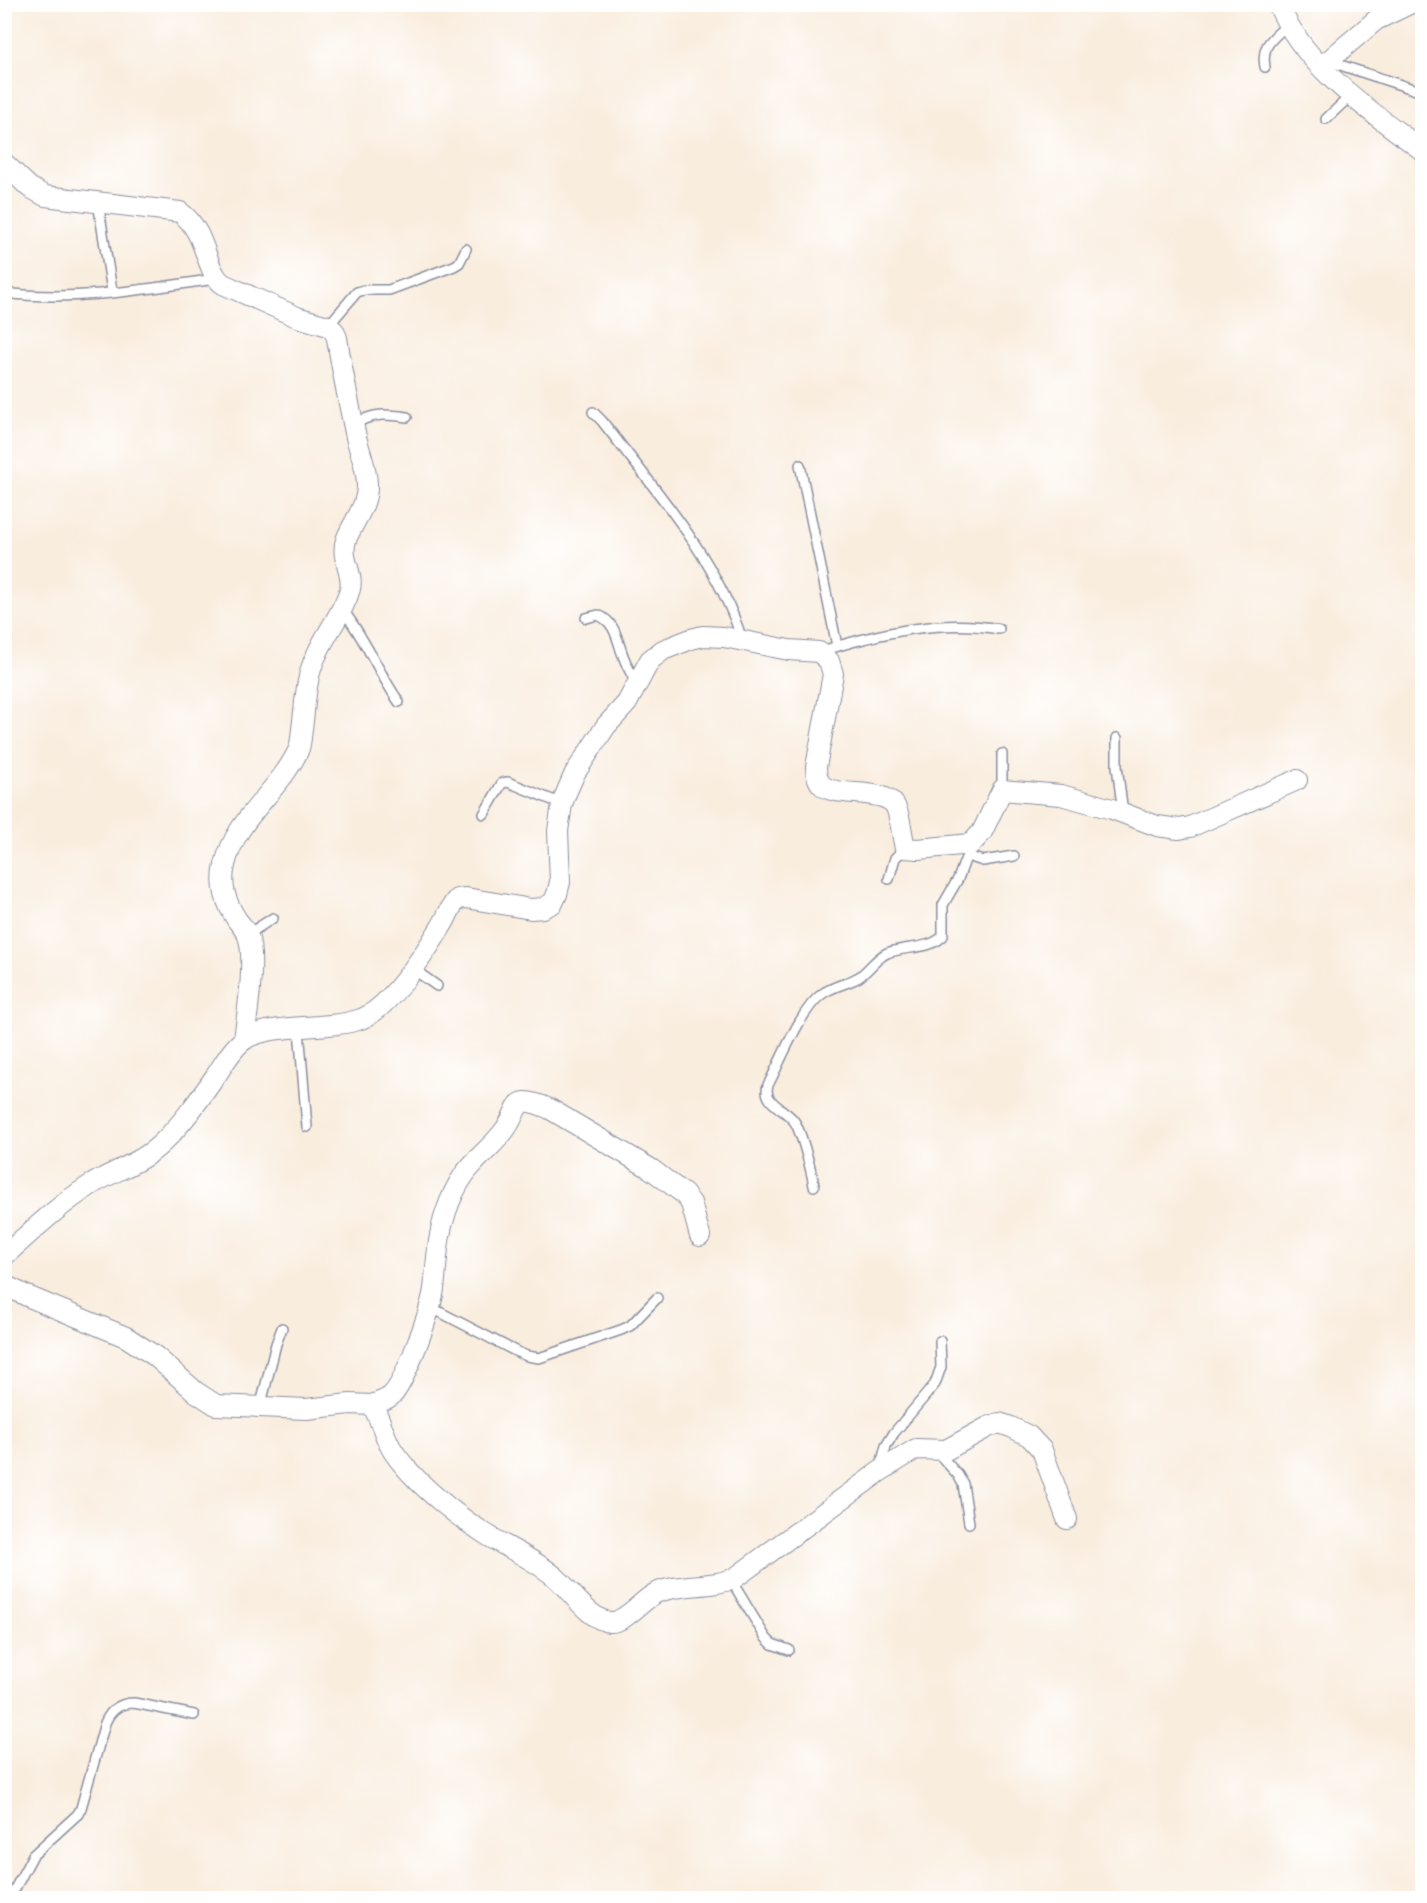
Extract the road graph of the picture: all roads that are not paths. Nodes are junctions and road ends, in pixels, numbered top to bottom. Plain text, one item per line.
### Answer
1 (1278, 4) edge
2 (1409, 4) edge
3 (1287, 25) junction
4 (1324, 63) junction
5 (1265, 67) dead end
6 (1345, 91) junction
7 (1422, 92) edge
8 (1326, 119) dead end
9 (1422, 150) edge
10 (4, 163) edge
11 (98, 202) junction
12 (466, 249) dead end
13 (215, 279) junction
14 (112, 291) junction
15 (4, 293) edge
16 (328, 326) junction
17 (593, 412) dead end
18 (407, 417) dead end
19 (354, 424) junction
20 (800, 465) dead end
21 (342, 609) junction
22 (586, 618) dead end
23 (999, 629) dead end
24 (742, 640) junction
25 (828, 649) junction
26 (638, 684) junction
27 (399, 702) dead end
28 (1117, 738) dead end
29 (1002, 754) dead end
30 (1297, 780) dead end
31 (1002, 790) junction
32 (562, 804) junction
33 (1123, 813) junction
34 (484, 814) dead end
35 (905, 848) junction
36 (969, 850) junction
37 (1014, 856) dead end
38 (889, 879) dead end
39 (273, 918) dead end
40 (248, 935) junction
41 (413, 969) junction
42 (438, 986) dead end
43 (299, 1029) junction
44 (244, 1040) junction
45 (307, 1127) dead end
46 (814, 1186) dead end
47 (700, 1236) dead end
48 (4, 1256) edge
49 (4, 1285) edge
50 (657, 1298) dead end
51 (430, 1307) junction
52 (282, 1328) dead end
53 (940, 1341) dead end
54 (372, 1405) junction
55 (260, 1408) junction
56 (936, 1451) junction
57 (879, 1472) junction
58 (1067, 1519) dead end
59 (969, 1523) dead end
60 (731, 1580) junction
61 (789, 1650) dead end
62 (194, 1715) dead end
63 (10, 1899) edge

1 - 3 street
2 - 4 street
3 - 4 street
3 - 5 lane
4 - 6 street
4 - 7 lane
6 - 8 lane
6 - 9 street
10 - 11 street
11 - 13 street
11 - 14 lane
12 - 16 lane
13 - 14 lane
13 - 16 street
14 - 15 lane
16 - 19 street
17 - 24 lane
18 - 19 lane
19 - 21 street
20 - 25 lane
21 - 27 lane
21 - 40 street
22 - 26 lane
23 - 25 lane
24 - 25 street
24 - 26 street
25 - 35 street
26 - 32 street
28 - 33 lane
29 - 31 lane
30 - 33 street
31 - 33 street
31 - 36 street
32 - 34 lane
32 - 41 street
35 - 36 street
35 - 38 lane
36 - 37 lane
36 - 46 lane
39 - 40 lane
40 - 44 street
41 - 42 lane
41 - 43 street
43 - 44 street
43 - 45 lane
44 - 48 street
47 - 51 street
49 - 55 street
50 - 51 lane
51 - 54 street
52 - 55 lane
53 - 57 lane
54 - 55 street
54 - 60 street
56 - 57 street
56 - 58 street
56 - 59 lane
57 - 60 street
60 - 61 lane
62 - 63 lane

